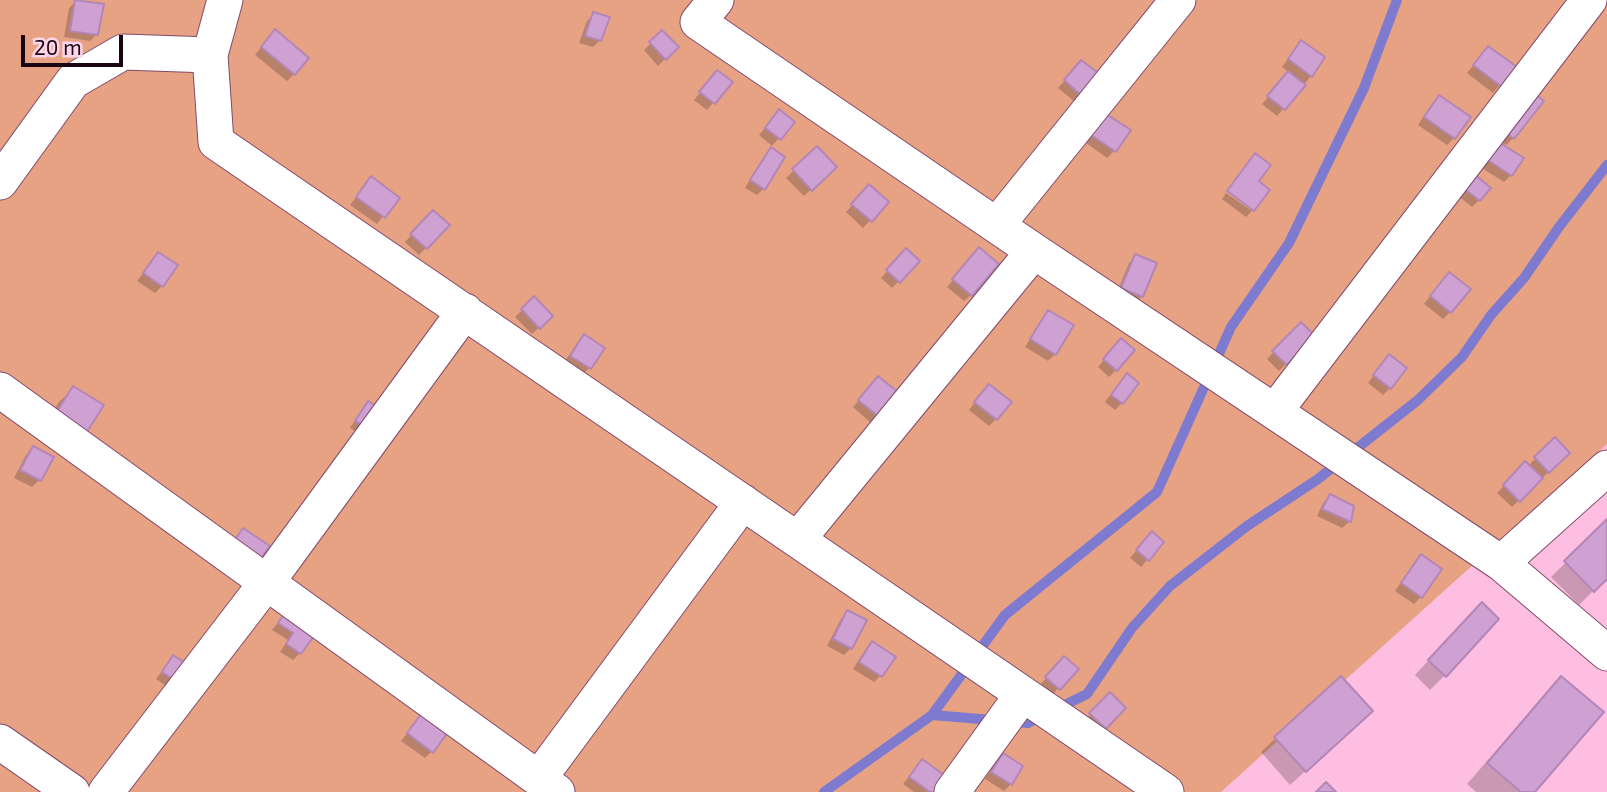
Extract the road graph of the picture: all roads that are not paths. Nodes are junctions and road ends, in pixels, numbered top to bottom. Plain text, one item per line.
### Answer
1 (225, 0) edge
2 (1178, 0) edge
3 (1589, 0) edge
4 (698, 7) edge
5 (210, 55) junction
6 (0, 182) edge
7 (997, 225) junction
8 (1034, 251) junction
9 (464, 312) junction
10 (0, 390) edge
11 (1275, 411) junction
12 (1607, 468) edge
13 (743, 502) junction
14 (798, 539) junction
15 (1501, 563) junction
16 (267, 582) junction
17 (1607, 653) edge
18 (1023, 694) junction
19 (0, 742) edge
20 (548, 785) edge
21 (72, 792) edge
22 (106, 792) edge
23 (952, 792) edge
24 (1166, 792) edge

1 - 5 street
2 - 7 street
3 - 11 street
4 - 7 street
5 - 6 street
5 - 9 street
7 - 8 street
8 - 11 street
8 - 14 street
9 - 13 street
9 - 16 street
10 - 16 street
11 - 15 street
12 - 15 street
13 - 14 street
13 - 20 street
14 - 18 street
15 - 17 street
16 - 20 street
16 - 22 street
18 - 23 street
18 - 24 street
19 - 21 street

